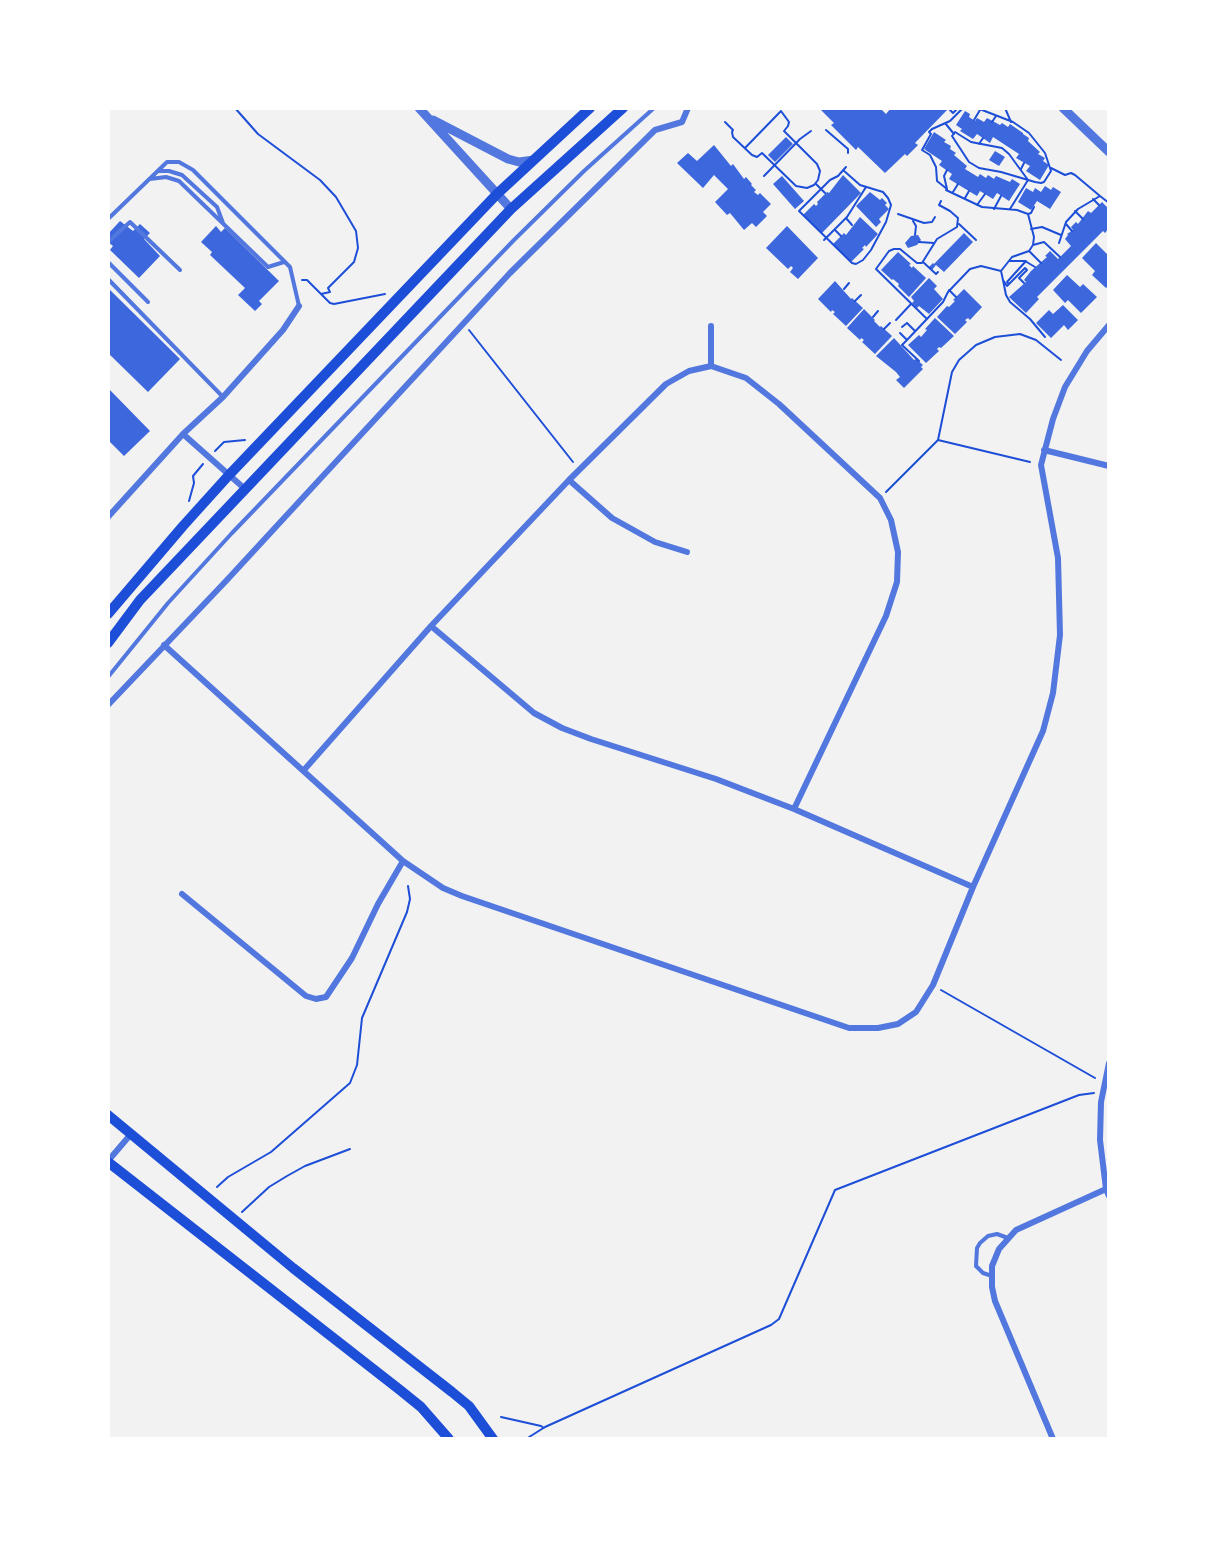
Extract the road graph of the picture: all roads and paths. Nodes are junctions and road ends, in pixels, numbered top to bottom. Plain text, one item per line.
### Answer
1 (235, 108) edge
2 (590, 108) edge
3 (623, 108) edge
4 (654, 108) edge
5 (688, 108) edge
6 (784, 108) edge
7 (952, 108) edge
8 (961, 108) edge
9 (968, 108) edge
10 (1005, 108) edge
11 (1064, 108) edge
12 (978, 109) edge
13 (781, 111) junction
14 (422, 112) edge
15 (996, 116) junction
16 (974, 120) dead end
17 (725, 122) dead end
18 (992, 122) dead end
19 (1012, 122) junction
20 (945, 123) junction
21 (826, 130) dead end
22 (811, 131) dead end
23 (954, 134) junction
24 (842, 137) dead end
25 (983, 138) dead end
26 (839, 140) junction
27 (796, 143) junction
28 (979, 144) junction
29 (745, 148) junction
30 (1004, 149) junction
31 (1109, 152) edge
32 (848, 153) dead end
33 (1000, 154) dead end
34 (534, 160) junction
35 (1024, 163) dead end
36 (774, 165) junction
37 (846, 167) dead end
38 (1051, 168) junction
39 (1021, 169) junction
40 (843, 170) junction
41 (947, 170) dead end
42 (158, 171) junction
43 (764, 176) dead end
44 (1034, 176) dead end
45 (831, 179) junction
46 (149, 180) junction
47 (1030, 180) junction
48 (835, 183) dead end
49 (816, 184) junction
50 (958, 184) dead end
51 (866, 187) junction
52 (821, 189) junction
53 (946, 189) junction
54 (969, 191) dead end
55 (953, 192) junction
56 (825, 193) dead end
57 (497, 194) junction
58 (985, 194) dead end
59 (1001, 196) dead end
60 (1101, 196) junction
61 (965, 198) junction
62 (1094, 200) junction
63 (941, 201) dead end
64 (807, 203) junction
65 (1109, 203) edge
66 (977, 205) junction
67 (1099, 205) dead end
68 (812, 207) dead end
69 (1034, 207) dead end
70 (511, 209) junction
71 (994, 209) junction
72 (1010, 209) junction
73 (1075, 212) junction
74 (898, 214) dead end
75 (1028, 214) junction
76 (935, 217) dead end
77 (846, 218) junction
78 (108, 219) edge
79 (1083, 219) dead end
80 (913, 221) junction
81 (223, 224) junction
82 (959, 224) junction
83 (1066, 224) junction
84 (852, 225) dead end
85 (1031, 228) junction
86 (835, 230) junction
87 (1072, 231) dead end
88 (915, 235) dead end
89 (1061, 235) junction
90 (841, 236) dead end
91 (825, 238) junction
92 (975, 240) dead end
93 (108, 242) edge
94 (919, 242) dead end
95 (934, 243) junction
96 (1059, 243) dead end
97 (1033, 245) junction
98 (1029, 251) junction
99 (1021, 254) junction
100 (1060, 257) dead end
101 (1021, 260) junction
102 (1010, 261) junction
103 (1026, 261) junction
104 (108, 262) edge
105 (284, 262) junction
106 (923, 262) junction
107 (1041, 262) dead end
108 (1035, 267) dead end
109 (180, 270) dead end
110 (1001, 271) junction
111 (938, 272) dead end
112 (108, 279) edge
113 (1003, 280) junction
114 (849, 283) dead end
115 (1024, 283) dead end
116 (1008, 284) junction
117 (843, 289) dead end
118 (949, 290) junction
119 (388, 294) dead end
120 (861, 295) dead end
121 (956, 297) dead end
122 (855, 300) dead end
123 (148, 302) dead end
124 (911, 304) junction
125 (941, 305) junction
126 (299, 306) joint
127 (945, 309) dead end
128 (878, 312) dead end
129 (873, 317) dead end
130 (927, 319) junction
131 (896, 320) dead end
132 (924, 322) junction
133 (464, 323) junction
134 (890, 323) dead end
135 (1109, 325) edge
136 (711, 326) dead end
137 (927, 326) dead end
138 (902, 327) dead end
139 (884, 329) dead end
140 (914, 332) junction
141 (900, 333) dead end
142 (917, 337) dead end
143 (1045, 337) dead end
144 (907, 340) junction
145 (1061, 360) dead end
146 (919, 361) dead end
147 (711, 366) junction
148 (223, 397) junction
149 (183, 434) junction
150 (938, 440) junction
151 (1044, 450) junction
152 (1041, 465) junction
153 (1109, 466) edge
154 (579, 470) junction
155 (229, 475) junction
156 (569, 480) junction
157 (245, 489) junction
158 (880, 498) junction
159 (108, 517) edge
160 (687, 552) dead end
161 (108, 614) edge
162 (431, 626) junction
163 (108, 643) edge
164 (164, 645) junction
165 (108, 676) edge
166 (108, 705) edge
167 (303, 770) junction
168 (795, 809) junction
169 (404, 861) junction
170 (408, 886) dead end
171 (973, 887) junction
172 (182, 894) dead end
173 (933, 985) junction
174 (1109, 1063) edge
175 (1105, 1084) junction
176 (1103, 1092) junction
177 (108, 1115) edge
178 (132, 1133) junction
179 (350, 1149) dead end
180 (108, 1161) edge
181 (217, 1187) dead end
182 (1106, 1189) junction
183 (1109, 1196) edge
184 (234, 1220) junction
185 (1008, 1238) junction
186 (992, 1276) junction
187 (501, 1417) dead end
188 (544, 1428) junction
189 (449, 1439) edge
190 (493, 1439) edge
191 (526, 1439) edge
192 (1053, 1439) edge

1 - 119 path
2 - 34 main road
3 - 70 main road
4 - 165 lane
5 - 133 street
6 - 13 path
7 - 8 path
8 - 9 path
8 - 20 path
10 - 19 path
11 - 31 street
12 - 15 path
12 - 16 path
13 - 27 path
13 - 29 path
14 - 34 street
14 - 57 street
15 - 18 path
15 - 19 path
17 - 29 path
19 - 38 path
20 - 23 path
20 - 53 path
21 - 26 path
22 - 27 path
23 - 28 path
23 - 47 path
24 - 26 path
25 - 28 path
26 - 32 path
27 - 36 path
27 - 49 path
28 - 30 path
29 - 36 path
30 - 33 path
30 - 39 path
34 - 57 main road
35 - 39 path
36 - 43 path
36 - 49 path
37 - 40 path
38 - 47 path
38 - 60 path
39 - 47 path
40 - 45 path
40 - 51 path
41 - 53 path
42 - 46 lane
42 - 81 lane
42 - 105 lane
44 - 47 path
45 - 48 path
45 - 52 path
46 - 78 lane
46 - 81 lane
47 - 72 path
49 - 52 path
50 - 55 path
51 - 77 path
51 - 91 path
52 - 56 path
52 - 64 path
53 - 55 path
54 - 61 path
55 - 61 path
57 - 70 street
57 - 155 main road
58 - 66 path
59 - 71 path
60 - 62 path
60 - 65 path
61 - 66 path
62 - 67 path
62 - 73 path
63 - 82 path
64 - 68 path
64 - 91 path
66 - 71 path
69 - 75 path
70 - 157 main road
71 - 72 path
72 - 75 path
73 - 79 path
73 - 83 path
74 - 80 path
75 - 85 path
76 - 80 path
77 - 84 path
77 - 86 path
80 - 88 path
81 - 105 lane
82 - 92 path
82 - 95 path
83 - 87 path
83 - 89 path
85 - 89 path
85 - 97 path
86 - 90 path
86 - 91 path
89 - 96 path
93 - 109 lane
94 - 95 path
95 - 106 path
97 - 98 path
97 - 100 path
98 - 99 path
98 - 107 path
99 - 101 path
99 - 102 path
101 - 102 path
101 - 103 path
102 - 110 path
103 - 108 path
103 - 116 path
104 - 123 lane
105 - 126 lane
106 - 111 path
106 - 124 path
110 - 113 path
110 - 118 path
112 - 148 lane
113 - 116 path
113 - 143 path
114 - 117 path
115 - 116 path
118 - 121 path
118 - 125 path
120 - 122 path
124 - 130 path
124 - 131 path
125 - 127 path
125 - 130 path
126 - 148 street
128 - 129 path
130 - 132 path
132 - 137 path
132 - 140 path
133 - 154 path
133 - 164 street
134 - 139 path
135 - 151 street
136 - 147 street
138 - 140 path
140 - 142 path
140 - 144 path
141 - 144 path
144 - 146 path
145 - 150 path
147 - 154 street
147 - 158 street
148 - 149 street
149 - 155 street
149 - 159 street
150 - 152 path
150 - 158 path
151 - 152 street
151 - 153 street
152 - 171 street
154 - 156 street
155 - 157 street
155 - 161 main road
156 - 160 street
156 - 162 street
157 - 163 main road
158 - 168 street
162 - 167 street
162 - 168 street
164 - 166 street
164 - 167 street
167 - 169 street
168 - 171 street
169 - 172 street
169 - 173 street
170 - 181 path
171 - 173 street
173 - 175 path
174 - 175 street
175 - 176 street
176 - 182 street
176 - 188 path
177 - 178 main road
178 - 180 street
178 - 184 main road
179 - 184 path
180 - 189 main road
182 - 183 street
182 - 185 street
184 - 190 main road
185 - 186 street
185 - 186 lane
186 - 192 street
187 - 188 path
188 - 191 path

